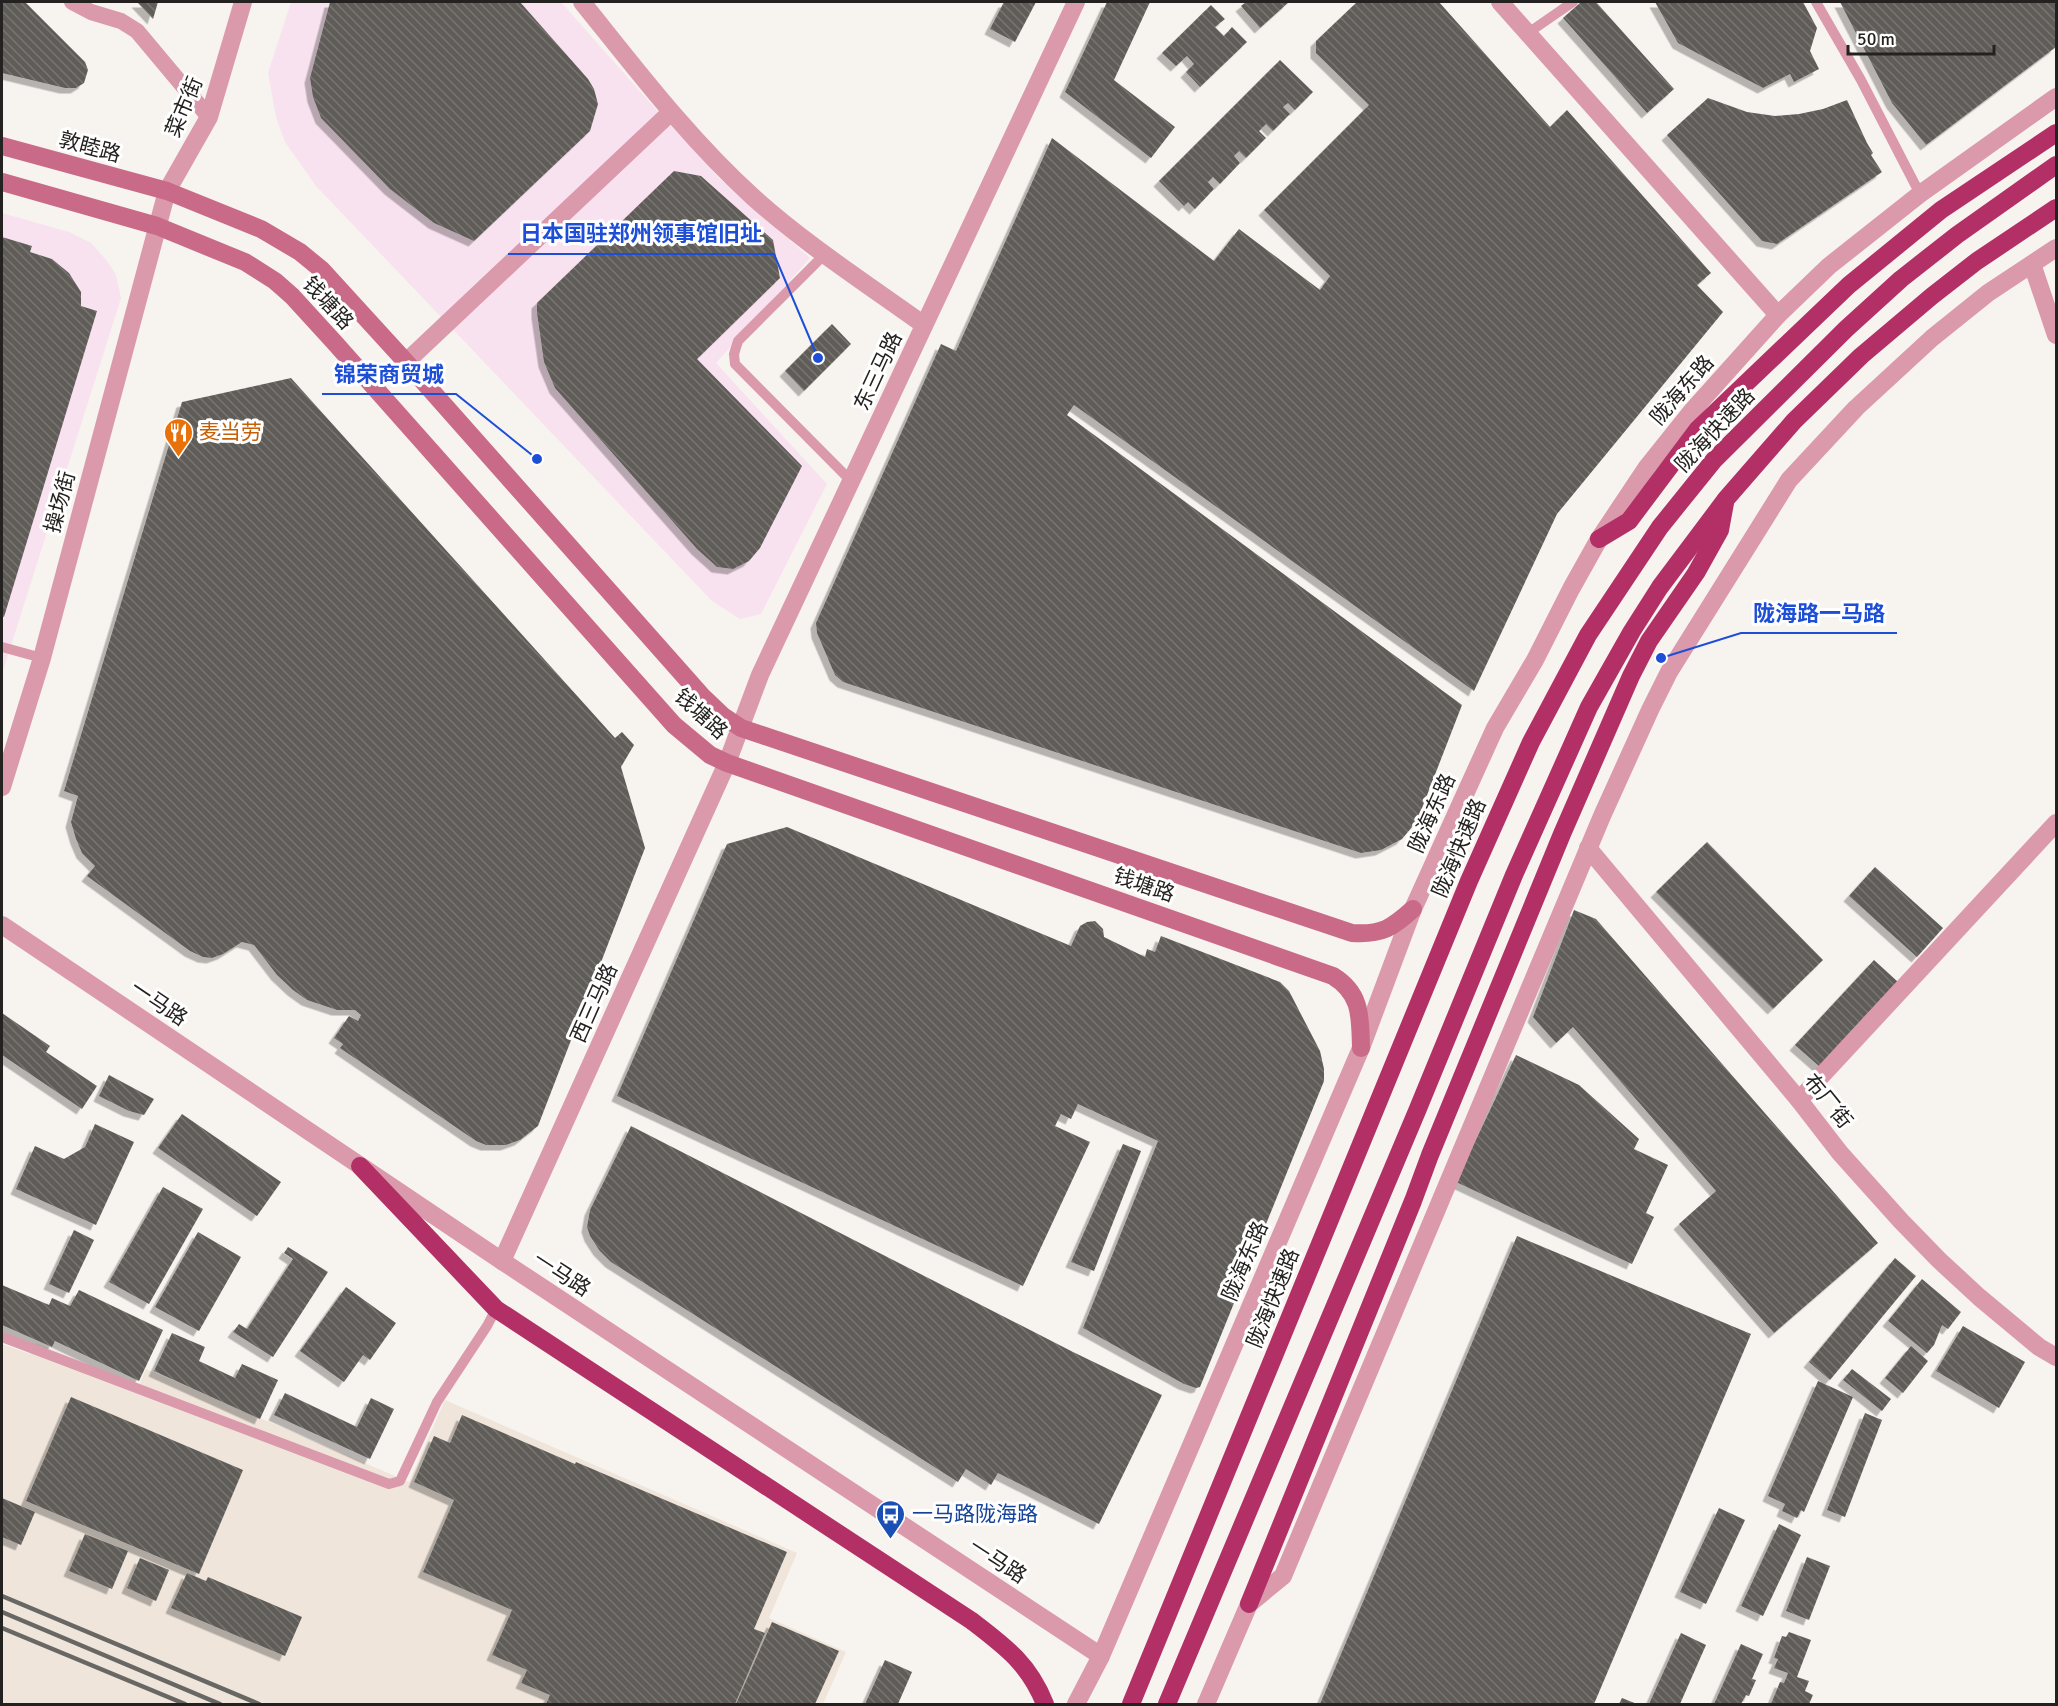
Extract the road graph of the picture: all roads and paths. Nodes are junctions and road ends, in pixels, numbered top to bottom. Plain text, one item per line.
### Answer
1 (72, 2) edge
2 (243, 2) edge
3 (582, 2) edge
4 (1076, 2) edge
5 (1500, 2) edge
6 (1573, 2) edge
7 (1816, 2) edge
8 (1528, 33) junction
9 (2056, 97) edge
10 (670, 113) junction
11 (209, 117) junction
12 (2056, 133) edge
13 (2, 146) edge
14 (2056, 165) edge
15 (2, 182) edge
16 (167, 191) junction
17 (1920, 194) junction
18 (2056, 208) edge
19 (157, 226) junction
20 (2056, 248) edge
21 (825, 254) junction
22 (2032, 264) junction
23 (1778, 315) junction
24 (924, 325) junction
25 (2056, 335) edge
26 (406, 362) junction
27 (851, 481) junction
28 (1726, 499) junction
29 (1599, 539) junction
30 (2, 647) edge
31 (42, 658) junction
32 (741, 728) junction
33 (727, 763) junction
34 (2, 787) edge
35 (2056, 823) edge
36 (1588, 848) junction
37 (1413, 909) junction
38 (2, 925) edge
39 (1361, 1048) junction
40 (1799, 1100) junction
41 (360, 1166) junction
42 (502, 1261) junction
43 (496, 1309) junction
44 (2, 1337) edge
45 (2056, 1357) edge
46 (1249, 1604) junction
47 (1101, 1656) junction
48 (1045, 1704) edge
49 (1076, 1704) edge
50 (1131, 1704) edge
51 (1167, 1704) edge
52 (1206, 1704) edge

1 - 11 street
2 - 11 street, 菜市街
3 - 10 street
4 - 24 street, 东三马路
5 - 8 street
6 - 8 lane
7 - 17 lane
8 - 23 street
9 - 17 street, 陇海东路
10 - 21 street
10 - 26 street
11 - 16 street, 菜市街
12 - 29 highway
13 - 16 main road, 敦睦路
14 - 50 highway, 陇海快速路
15 - 19 main road
16 - 19 street, 菜市街
16 - 26 main road, 钱塘路
17 - 23 street, 陇海东路
18 - 28 highway
19 - 31 street, 操场街
19 - 33 main road, 钱塘路
20 - 22 street
21 - 24 street
21 - 27 lane
22 - 25 street
22 - 36 street
23 - 29 street, 陇海东路
24 - 27 street, 东三马路
26 - 32 main road, 钱塘路
27 - 32 street, 东三马路
28 - 46 highway
28 - 51 highway
29 - 37 street, 陇海东路
30 - 31 lane
31 - 34 street, 操场街
32 - 33 street, 东三马路
32 - 37 main road, 钱塘路
33 - 39 main road, 钱塘路
33 - 42 street, 西三马路
35 - 40 street
36 - 40 street, 布厂街
36 - 46 street
37 - 39 street, 陇海东路
38 - 41 street, 一马路
39 - 47 street, 陇海东路
40 - 45 street, 布厂街
41 - 42 street, 一马路
41 - 43 highway
42 - 47 street, 一马路
43 - 44 lane
43 - 48 highway
46 - 52 street
47 - 49 street, 陇海东路

